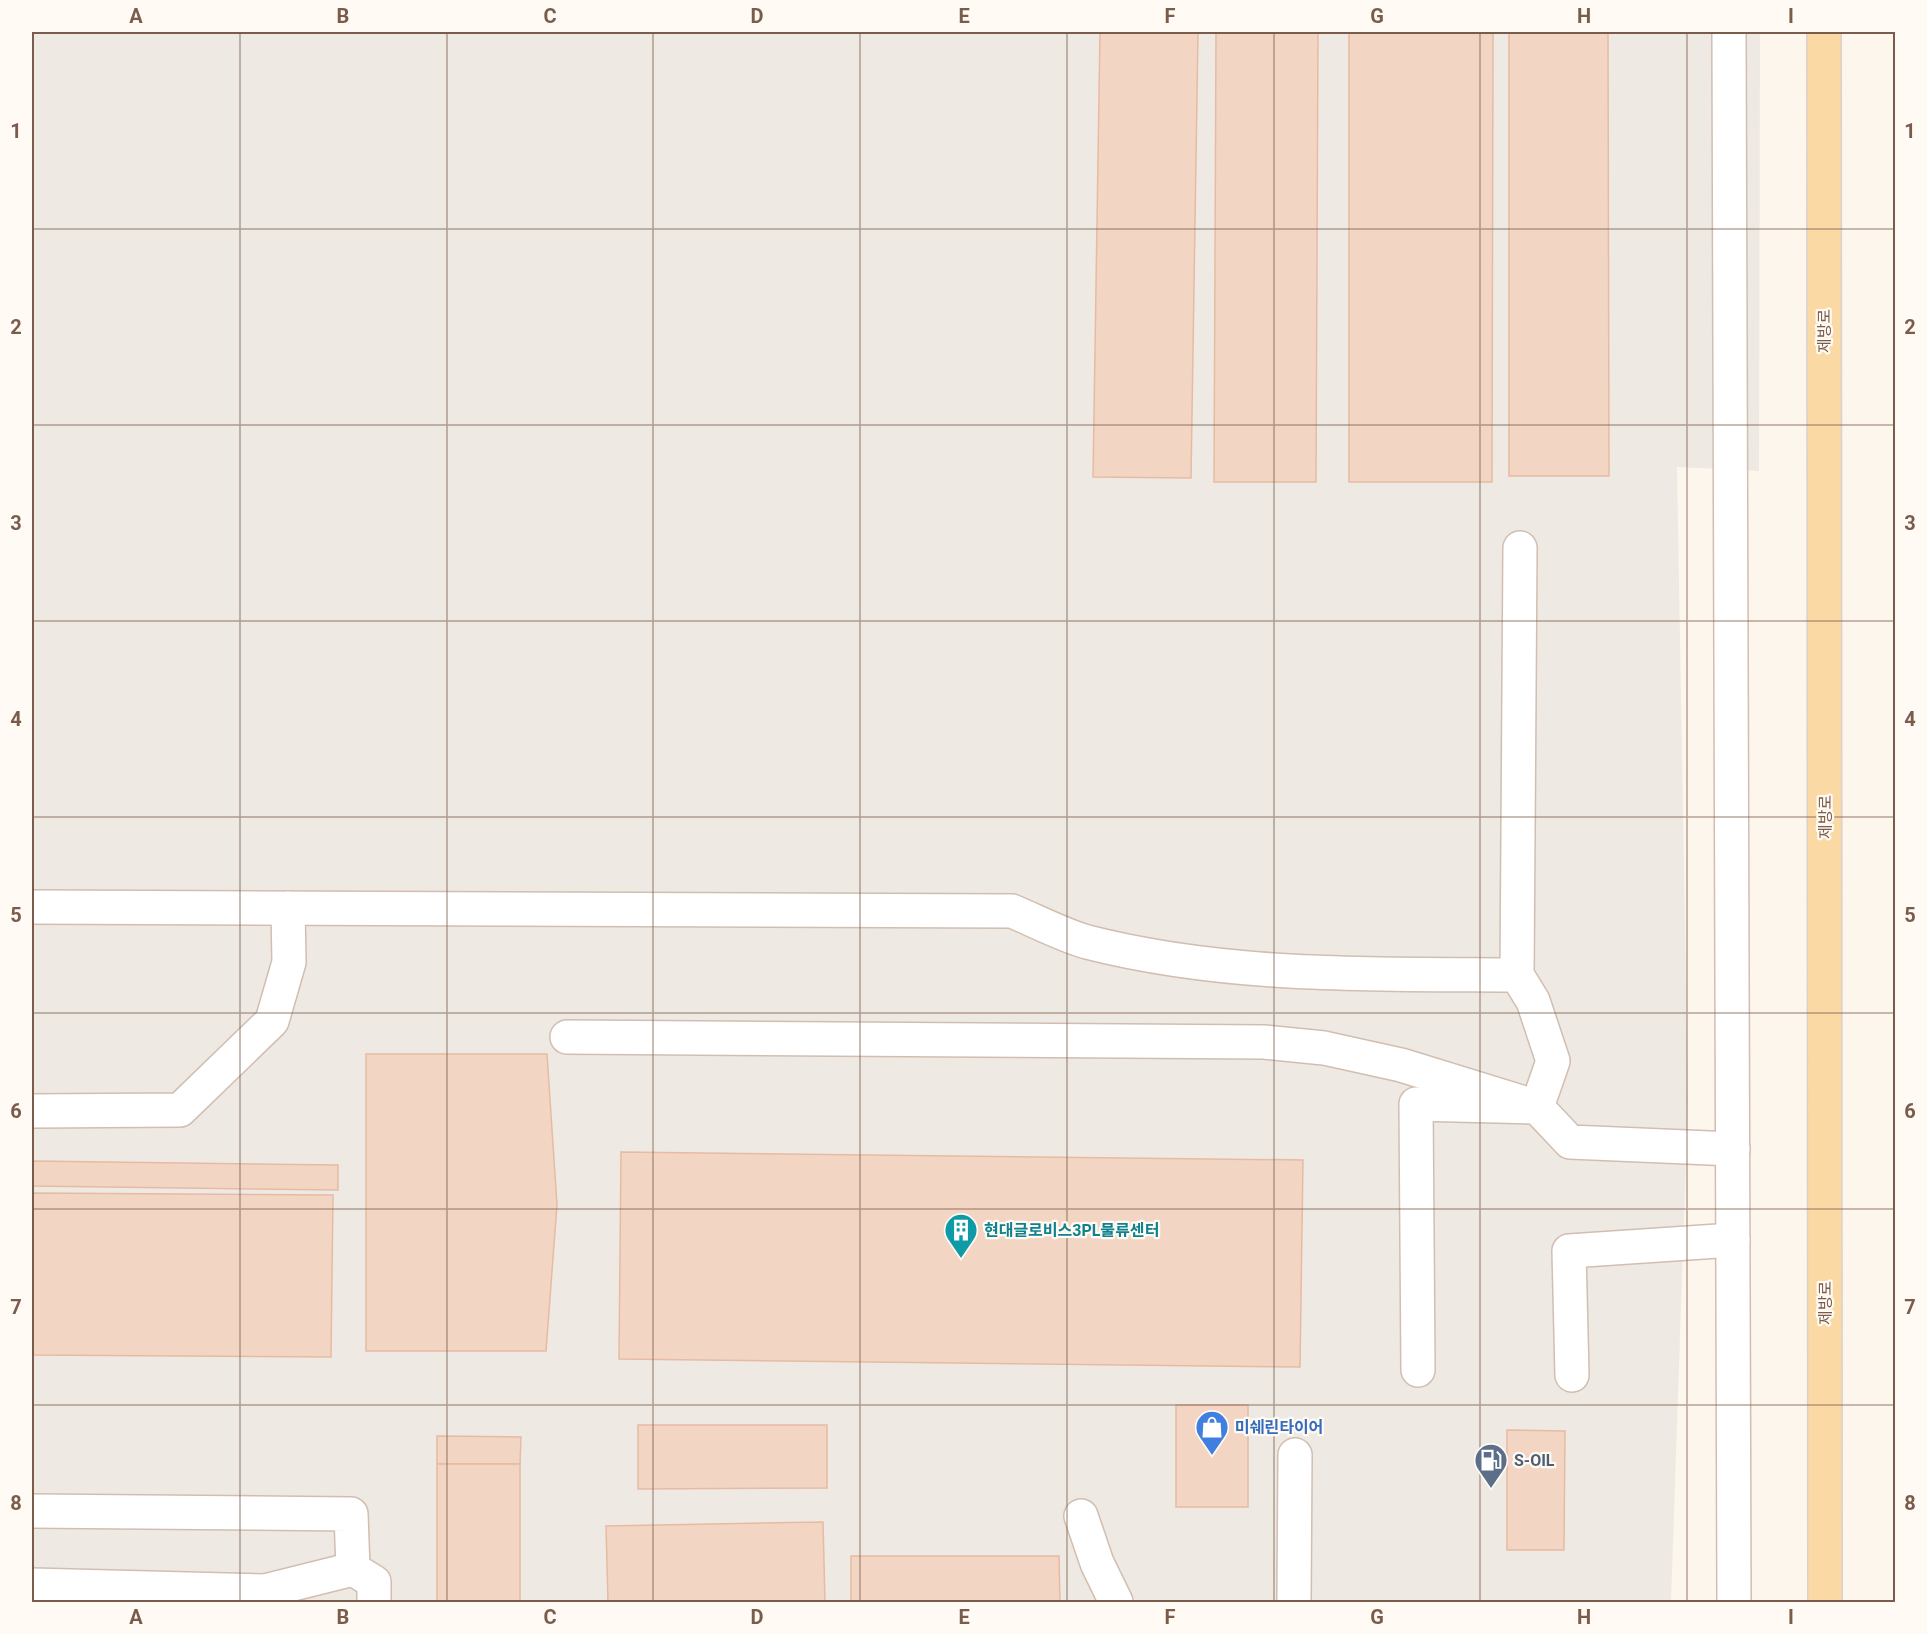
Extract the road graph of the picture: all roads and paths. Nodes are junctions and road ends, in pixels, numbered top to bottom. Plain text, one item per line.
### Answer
1 (1729, 32) edge
2 (1824, 32) edge
3 (1520, 548) dead end
4 (32, 907) edge
5 (288, 908) junction
6 (1517, 975) junction
7 (567, 1037) dead end
8 (1324, 1048) junction
9 (1401, 1065) junction
10 (1416, 1104) junction
11 (1537, 1107) junction
12 (32, 1111) edge
13 (1732, 1149) junction
14 (1733, 1240) junction
15 (1418, 1370) dead end
16 (1572, 1375) dead end
17 (1295, 1455) dead end
18 (32, 1511) edge
19 (1081, 1516) dead end
20 (32, 1585) edge
21 (366, 1589) edge
22 (270, 1597) edge
23 (324, 1602) edge
24 (1116, 1602) edge
25 (1294, 1602) edge
26 (1734, 1602) edge
27 (1825, 1602) edge

1 - 13 street
2 - 27 main road, 제방로
3 - 6 street
4 - 5 street
5 - 6 street
5 - 12 street
6 - 11 street
7 - 8 street
8 - 9 street
8 - 10 street
9 - 10 street
9 - 11 street
10 - 11 street
10 - 15 street
11 - 13 street
13 - 14 street
14 - 16 street
14 - 26 street
17 - 25 street
18 - 21 street
19 - 24 street
20 - 22 street
21 - 22 street
21 - 23 street

